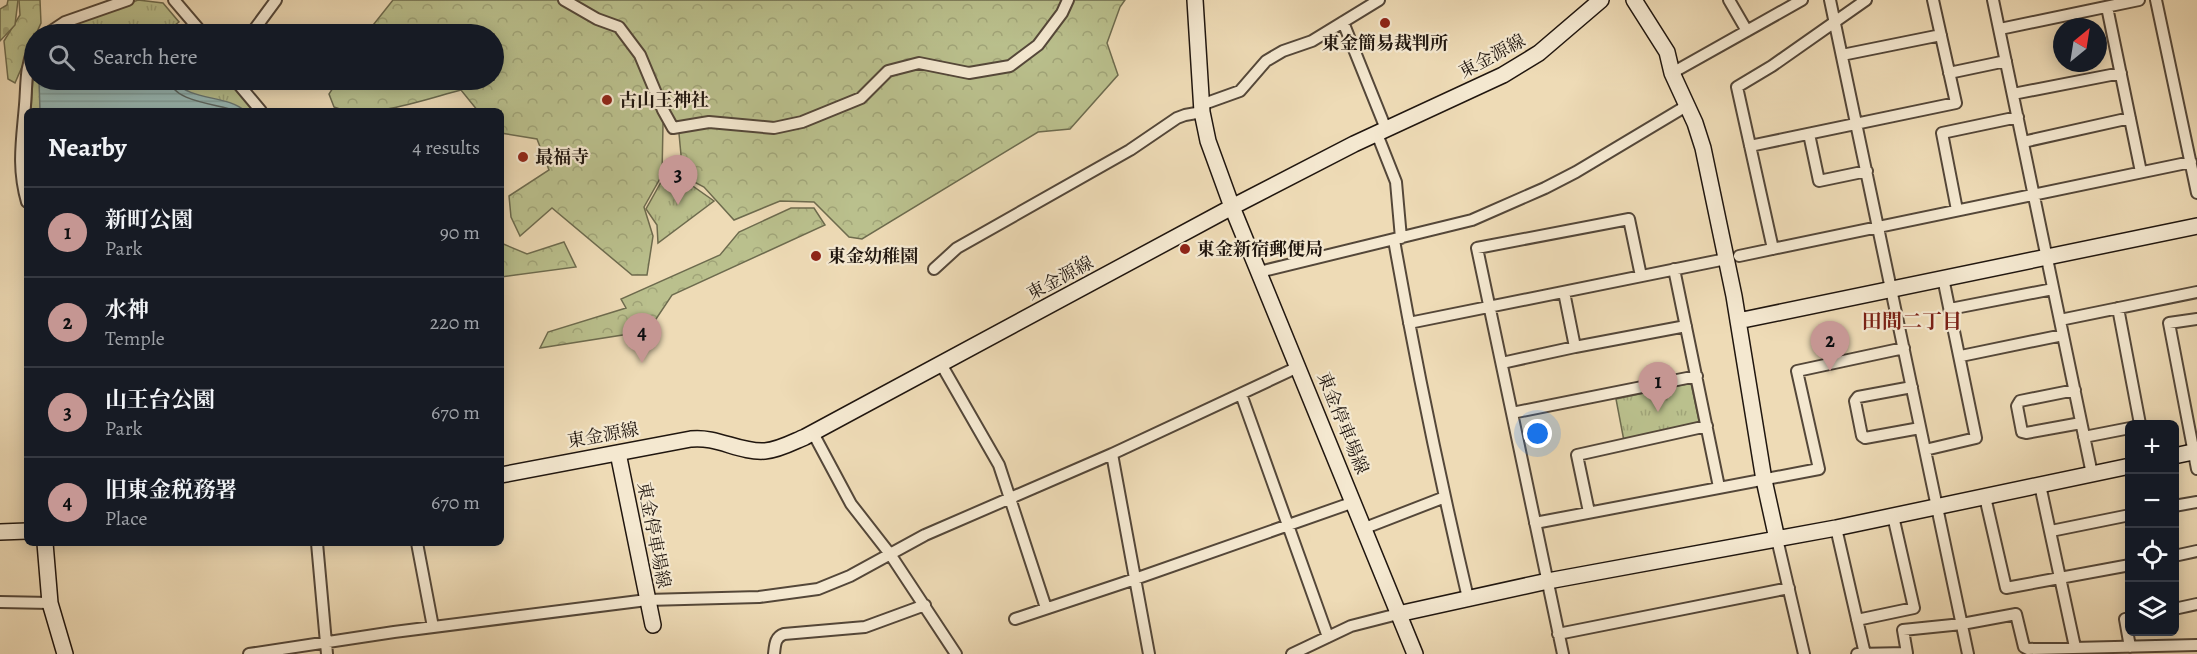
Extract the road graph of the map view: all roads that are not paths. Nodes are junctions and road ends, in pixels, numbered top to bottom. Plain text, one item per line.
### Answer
1 (128, 0) edge
2 (174, 0) edge
3 (276, 0) edge
4 (564, 0) edge
5 (1068, 0) edge
6 (1195, 0) edge
7 (1379, 0) edge
8 (1601, 0) edge
9 (1634, 0) edge
10 (1729, 0) edge
11 (1802, 0) edge
12 (1830, 0) edge
13 (1866, 0) edge
14 (1933, 0) edge
15 (1994, 0) edge
16 (2139, 0) edge
17 (2156, 0) edge
18 (2107, 7) junction
19 (1835, 21) junction
20 (1343, 22) junction
21 (62, 24) edge
22 (194, 24) edge
23 (258, 24) edge
24 (2000, 29) junction
25 (1747, 31) junction
26 (1941, 35) junction
27 (1842, 56) junction
28 (2006, 61) junction
29 (1672, 73) junction
30 (1950, 73) junction
31 (2121, 73) junction
32 (25, 90) edge
33 (243, 90) edge
34 (2013, 94) junction
35 (1688, 105) junction
36 (258, 108) edge
37 (1202, 109) junction
38 (2018, 117) junction
39 (2130, 118) junction
40 (1857, 124) junction
41 (1382, 131) junction
42 (1809, 134) junction
43 (2023, 141) junction
44 (1750, 146) junction
45 (2190, 162) junction
46 (1867, 171) junction
47 (2141, 172) junction
48 (24, 192) edge
49 (2197, 192) edge
50 (2033, 194) junction
51 (1232, 207) junction
52 (1957, 210) junction
53 (2197, 226) edge
54 (1879, 227) junction
55 (1398, 238) junction
56 (1773, 249) junction
57 (1732, 257) junction
58 (2046, 257) junction
59 (934, 268) dead end
60 (1674, 269) junction
61 (1259, 272) junction
62 (1641, 276) junction
63 (1943, 278) junction
64 (1892, 289) junction
65 (2053, 289) junction
66 (1564, 292) junction
67 (2197, 292) edge
68 (1490, 307) junction
69 (2118, 308) junction
70 (1950, 309) junction
71 (2197, 319) edge
72 (2060, 320) junction
73 (1738, 321) junction
74 (1409, 323) junction
75 (1686, 326) junction
76 (2064, 335) junction
77 (1575, 347) junction
78 (1904, 348) junction
79 (1961, 356) junction
80 (1502, 363) junction
81 (941, 364) junction
82 (1298, 367) junction
83 (1696, 376) junction
84 (1912, 387) junction
85 (2074, 390) junction
86 (1241, 394) junction
87 (1512, 413) junction
88 (2139, 420) edge
89 (2081, 423) junction
90 (1707, 426) junction
91 (1920, 428) junction
92 (2125, 429) edge
93 (813, 433) junction
94 (2084, 437) junction
95 (1924, 450) junction
96 (2195, 452) edge
97 (618, 453) junction
98 (1112, 454) junction
99 (2179, 455) edge
100 (2125, 467) edge
101 (2197, 469) edge
102 (504, 474) edge
103 (2092, 474) junction
104 (1764, 480) junction
105 (2040, 485) junction
106 (1719, 487) junction
107 (1011, 497) junction
108 (1444, 497) junction
109 (1985, 497) junction
110 (1354, 502) junction
111 (2197, 502) edge
112 (2179, 505) edge
113 (1936, 506) junction
114 (1589, 512) junction
115 (1893, 516) junction
116 (2125, 516) edge
117 (1535, 523) junction
118 (1287, 524) junction
119 (1365, 528) junction
120 (1836, 528) junction
121 (24, 531) edge
122 (2051, 531) junction
123 (0, 532) edge
124 (1778, 539) junction
125 (45, 546) edge
126 (317, 546) edge
127 (418, 546) edge
128 (2197, 551) edge
129 (890, 554) junction
130 (2179, 555) edge
131 (2125, 566) edge
132 (2060, 576) junction
133 (1135, 579) junction
134 (1548, 581) junction
135 (1789, 588) junction
136 (1468, 598) junction
137 (647, 600) junction
138 (0, 602) edge
139 (50, 603) junction
140 (2197, 604) edge
141 (925, 605) junction
142 (1046, 608) junction
143 (2179, 608) edge
144 (1398, 614) junction
145 (1015, 619) dead end
146 (1857, 620) junction
147 (1962, 624) junction
148 (653, 625) dead end
149 (433, 627) junction
150 (1558, 634) junction
151 (2128, 636) edge
152 (1328, 637) junction
153 (326, 642) junction
154 (2197, 645) edge
155 (2074, 647) junction
156 (2130, 647) junction
157 (65, 654) edge
158 (249, 654) edge
159 (327, 654) edge
160 (774, 654) edge
161 (956, 654) edge
162 (1149, 654) edge
163 (1292, 654) edge
164 (1415, 654) edge
165 (1563, 654) edge
166 (1804, 654) edge
167 (1857, 654) edge
168 (1865, 654) edge
169 (1968, 654) edge

1 - 21 street
2 - 22 street
3 - 23 street
4 - 5 street
6 - 37 main road, 東金停車場線
7 - 20 street
8 - 41 main road, 東金源線
9 - 29 main road
10 - 25 street
11 - 25 street
12 - 19 street
13 - 19 street
14 - 26 street
15 - 24 street
16 - 18 street
17 - 45 street
18 - 24 street
18 - 31 street
19 - 27 street
19 - 44 street
20 - 37 street
20 - 41 street
24 - 28 street
25 - 29 street
26 - 27 street
26 - 30 street
27 - 40 street
28 - 30 street
28 - 34 street
29 - 35 main road
30 - 40 street
31 - 34 street
31 - 39 street
32 - 48 street
33 - 36 street
34 - 38 street
35 - 55 street
35 - 57 main road
37 - 51 main road, 東金停車場線
37 - 59 street
38 - 43 street
38 - 52 street
39 - 43 street
39 - 47 street
40 - 42 street
40 - 46 street
41 - 51 main road, 東金源線
41 - 55 street
42 - 44 street
42 - 46 street
43 - 50 street
44 - 56 street
45 - 47 street
45 - 49 street
46 - 54 street
47 - 50 street
50 - 52 street
50 - 58 street
51 - 61 main road, 東金停車場線
51 - 81 main road, 東金源線
52 - 54 street
53 - 58 main road
54 - 56 street
54 - 64 street
55 - 61 street
55 - 74 street
56 - 57 street
57 - 60 street
57 - 73 main road
58 - 63 main road
58 - 65 street
60 - 62 street
60 - 75 street
61 - 82 main road, 東金停車場線
62 - 66 street
62 - 68 street
63 - 64 main road
63 - 70 street
64 - 73 main road
64 - 78 street
65 - 70 street
65 - 72 street
66 - 68 street
66 - 77 street
67 - 69 street
68 - 74 street
68 - 80 street
69 - 72 street
69 - 88 street
70 - 79 street
71 - 96 street
72 - 76 street
73 - 104 main road
74 - 108 street
75 - 77 street
75 - 83 street
76 - 79 street
76 - 85 street
77 - 80 street
78 - 84 street
78 - 104 street
79 - 95 street
80 - 87 street
81 - 93 main road, 東金源線
81 - 107 street
82 - 86 street
82 - 110 main road, 東金停車場線
83 - 87 street
83 - 90 street
84 - 91 street
84 - 91 street
85 - 89 street
85 - 89 street
86 - 98 street
86 - 118 street
87 - 117 street
89 - 94 street
90 - 106 street
90 - 114 street
91 - 95 street
92 - 94 street
93 - 97 main road, 東金源線
93 - 129 street
94 - 103 street
95 - 113 street
96 - 99 main road
96 - 101 street
97 - 102 main road, 東金源線
97 - 137 main road, 東金停車場線
98 - 107 street
98 - 133 street
100 - 103 main road
103 - 105 main road
104 - 106 street
104 - 124 main road
105 - 109 main road
105 - 122 street
106 - 114 street
107 - 129 street
107 - 142 street
108 - 119 street
108 - 136 street
109 - 113 main road
109 - 132 street
110 - 118 street
110 - 119 main road, 東金停車場線
111 - 112 street
113 - 115 main road
113 - 147 street
114 - 117 street
115 - 120 main road
115 - 146 street
116 - 122 street
117 - 134 street
118 - 133 street
118 - 152 street
119 - 144 main road, 東金停車場線
120 - 124 main road
120 - 146 street
121 - 123 main road
122 - 132 street
124 - 134 main road
124 - 135 street
125 - 139 main road
126 - 153 street
127 - 149 street
128 - 130 street
129 - 137 street
129 - 141 street
131 - 132 street
132 - 155 street
133 - 142 street
133 - 162 street
134 - 136 main road
134 - 150 street
135 - 150 street
135 - 166 street
136 - 144 main road
137 - 148 main road, 東金停車場線
137 - 149 street
138 - 139 street
139 - 157 main road
140 - 143 street
141 - 160 street
141 - 161 street
142 - 145 street
144 - 152 street
144 - 164 main road, 東金停車場線
146 - 168 street
147 - 155 street
147 - 168 street
147 - 169 street
149 - 153 street
150 - 165 street
151 - 156 street
152 - 163 street
153 - 158 street
153 - 159 street
154 - 156 street
155 - 156 street
167 - 168 street

